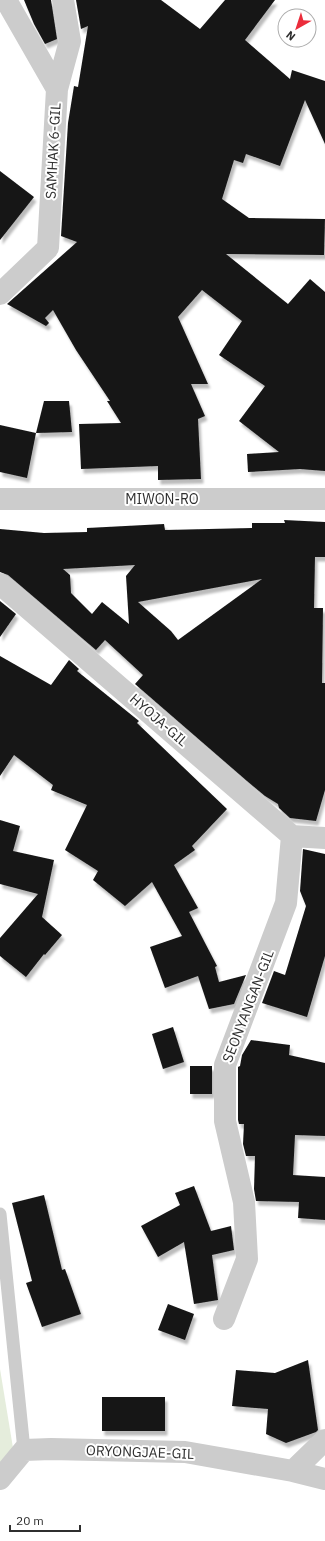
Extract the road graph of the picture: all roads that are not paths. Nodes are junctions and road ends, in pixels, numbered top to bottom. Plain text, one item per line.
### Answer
1 (6, 0) edge
2 (63, 0) edge
3 (57, 89) junction
4 (0, 294) edge
5 (0, 499) edge
6 (325, 499) edge
7 (0, 584) edge
8 (292, 836) junction
9 (325, 838) edge
10 (0, 1214) edge
11 (224, 1319) dead end
12 (325, 1440) edge
13 (24, 1450) junction
14 (293, 1471) junction
15 (0, 1478) edge
16 (325, 1479) edge

1 - 3 street, SAMHAK 6-GIL
2 - 3 street
3 - 4 street, SAMHAK 6-GIL
5 - 6 street, MIWON-RO
7 - 8 street, HYOJA-GIL
8 - 9 street
8 - 11 street, SEONYANGAN-GIL
10 - 13 lane
12 - 14 street
13 - 14 street, ORYONGJAE-GIL
13 - 15 street
14 - 16 street, ORYONGJAE-GIL

